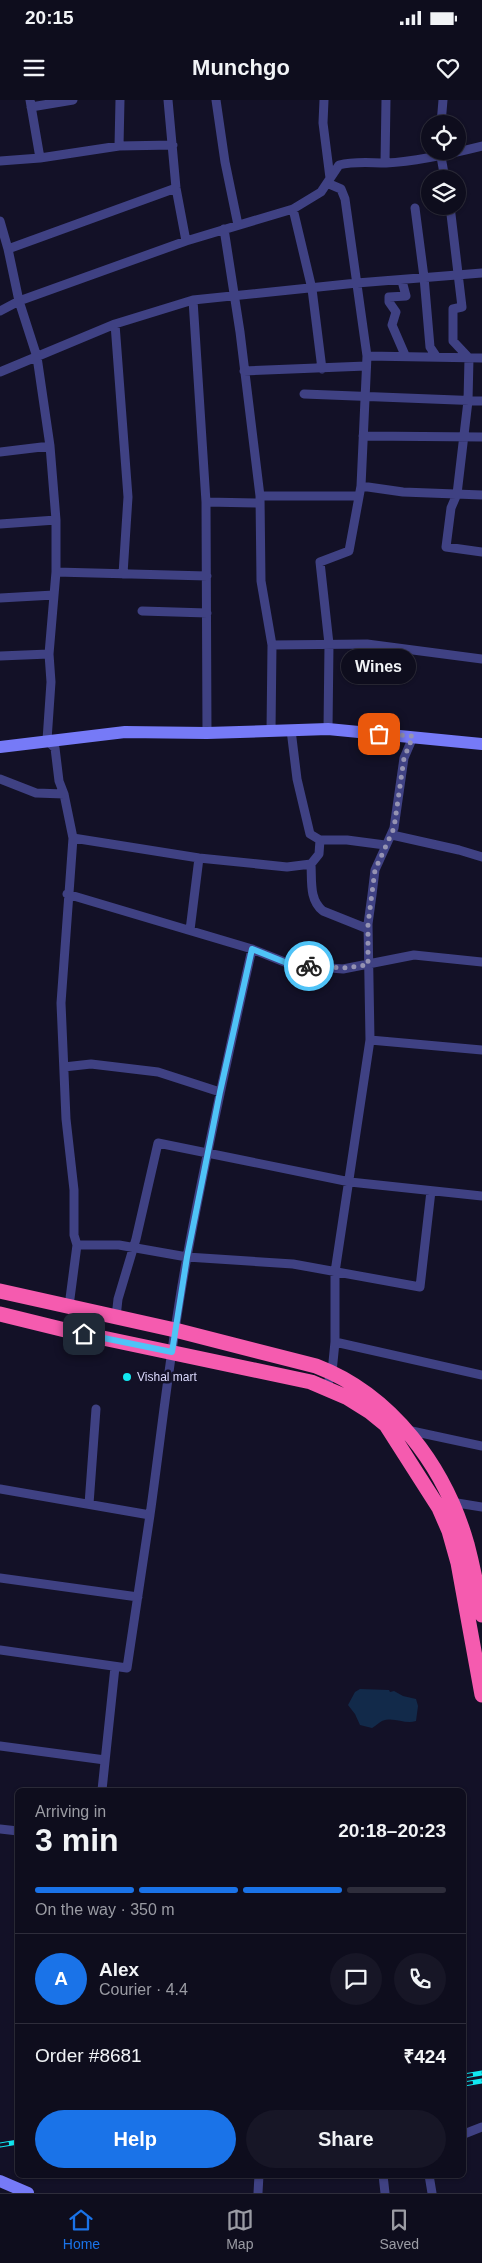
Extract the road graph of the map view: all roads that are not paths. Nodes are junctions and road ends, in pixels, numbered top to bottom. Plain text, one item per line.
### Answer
1 (73, 100) edge
2 (120, 100) edge
3 (168, 100) edge
4 (216, 100) edge
5 (324, 100) edge
6 (386, 100) edge
7 (443, 100) edge
8 (30, 104) edge
9 (442, 115) edge
10 (173, 145) junction
11 (119, 146) junction
12 (482, 146) edge
13 (466, 149) edge
14 (421, 157) edge
15 (40, 158) junction
16 (0, 161) edge
17 (385, 163) junction
18 (329, 180) junction
19 (176, 188) junction
20 (415, 208) dead end
21 (293, 209) junction
22 (451, 215) edge
23 (0, 220) edge
24 (238, 225) junction
25 (224, 229) junction
26 (186, 241) junction
27 (8, 249) junction
28 (482, 274) edge
29 (457, 276) junction
30 (424, 277) junction
31 (402, 280) junction
32 (357, 283) junction
33 (312, 289) junction
34 (234, 296) junction
35 (193, 300) junction
36 (18, 301) junction
37 (0, 311) edge
38 (115, 324) junction
39 (405, 355) junction
40 (37, 356) junction
41 (367, 356) junction
42 (436, 356) junction
43 (469, 358) junction
44 (482, 358) edge
45 (366, 366) junction
46 (322, 369) junction
47 (244, 371) junction
48 (0, 372) edge
49 (304, 394) dead end
50 (364, 395) junction
51 (468, 401) junction
52 (482, 401) edge
53 (363, 436) junction
54 (482, 437) edge
55 (464, 438) junction
56 (50, 446) junction
57 (0, 452) edge
58 (362, 486) junction
59 (457, 494) junction
60 (482, 495) edge
61 (358, 496) junction
62 (260, 500) junction
63 (206, 502) junction
64 (56, 520) junction
65 (0, 524) edge
66 (482, 552) edge
67 (56, 572) junction
68 (123, 574) junction
69 (207, 576) junction
70 (54, 594) junction
71 (0, 598) edge
72 (142, 611) dead end
73 (207, 612) junction
74 (329, 644) junction
75 (272, 645) junction
76 (49, 654) junction
77 (0, 656) edge
78 (482, 659) edge
79 (328, 729) junction
80 (291, 730) junction
81 (271, 731) junction
82 (207, 733) junction
83 (413, 736) junction
84 (47, 740) junction
85 (482, 744) edge
86 (0, 747) edge
87 (0, 779) edge
88 (64, 794) junction
89 (392, 835) junction
90 (72, 838) junction
91 (320, 840) junction
92 (385, 845) junction
93 (199, 858) junction
94 (482, 858) edge
95 (310, 864) junction
96 (67, 894) junction
97 (368, 929) junction
98 (190, 930) junction
99 (252, 949) junction
100 (482, 962) edge
101 (368, 965) junction
102 (370, 1040) junction
103 (482, 1050) edge
104 (64, 1067) junction
105 (220, 1092) junction
106 (209, 1153) junction
107 (350, 1182) junction
108 (432, 1191) junction
109 (482, 1196) edge
110 (77, 1245) junction
111 (132, 1248) junction
112 (187, 1257) junction
113 (336, 1272) junction
114 (0, 1291) edge
115 (69, 1306) junction
116 (0, 1314) edge
117 (116, 1317) junction
118 (175, 1330) junction
119 (336, 1342) junction
120 (172, 1352) junction
121 (332, 1372) junction
122 (482, 1375) edge
123 (326, 1388) junction
124 (96, 1409) dead end
125 (407, 1430) junction
126 (482, 1446) edge
127 (0, 1489) edge
128 (451, 1502) junction
129 (89, 1504) junction
130 (482, 1507) edge
131 (150, 1515) junction
132 (476, 1561) edge
133 (0, 1578) edge
134 (138, 1596) junction
135 (482, 1615) edge
136 (0, 1650) edge
137 (115, 1667) junction
138 (482, 1694) edge
139 (0, 1746) edge
140 (105, 1760) junction
141 (102, 1788) edge
142 (0, 1829) edge
143 (15, 1831) edge
144 (482, 2127) edge
145 (466, 2133) edge
146 (259, 2178) edge
147 (383, 2178) edge
148 (430, 2178) edge
149 (0, 2181) edge
150 (28, 2193) edge
151 (258, 2193) edge
152 (384, 2193) edge
153 (432, 2193) edge

1 - 8 street
2 - 11 street
3 - 10 street
4 - 24 street
5 - 18 street
6 - 17 street
7 - 9 street
8 - 15 street
10 - 11 street
10 - 19 street
11 - 15 street
12 - 13 street
14 - 17 street
15 - 16 street
17 - 18 street
18 - 21 street
18 - 32 street
19 - 26 street
19 - 27 street
20 - 30 street
21 - 24 street
21 - 33 street
22 - 29 street
23 - 27 street
24 - 25 street
25 - 26 street
25 - 34 street
26 - 36 street
27 - 36 street
28 - 29 street
29 - 30 street
29 - 43 street
30 - 31 street
30 - 42 street
31 - 32 street
31 - 39 street
32 - 33 street
32 - 41 street
33 - 34 street
33 - 46 street
34 - 35 street
34 - 47 street
35 - 38 street
35 - 63 street
36 - 37 street
36 - 40 street
38 - 40 street
38 - 68 street
39 - 41 street
39 - 42 street
40 - 48 street
40 - 56 street
41 - 45 street
42 - 43 street
43 - 44 street
43 - 51 street
45 - 46 street
45 - 50 street
46 - 47 street
47 - 62 street
49 - 50 street
50 - 51 street
50 - 53 street
51 - 52 street
51 - 55 street
53 - 55 street
53 - 58 street
54 - 55 street
55 - 59 street
56 - 57 street
56 - 64 street
58 - 59 street
58 - 61 street
59 - 60 street
59 - 66 street
61 - 62 street
61 - 74 street
62 - 63 street
62 - 75 street
63 - 69 street
64 - 65 street
64 - 67 street
67 - 68 street
67 - 70 street
68 - 69 street
69 - 73 street
70 - 71 street
70 - 76 street
72 - 73 street
73 - 82 street
74 - 75 street
74 - 78 street
74 - 79 street
75 - 81 street
76 - 77 street
76 - 84 street
79 - 80 street
79 - 83 street
80 - 81 street
80 - 91 street
81 - 82 street
82 - 84 street
83 - 85 street
83 - 89 street
84 - 86 street
84 - 88 street
87 - 88 street
88 - 90 street
89 - 92 street
89 - 94 street
90 - 93 street
90 - 96 street
91 - 92 street
91 - 95 street
92 - 97 street
93 - 95 street
93 - 98 street
95 - 97 street
96 - 98 street
96 - 104 street
97 - 101 street
98 - 99 street
99 - 101 street
99 - 105 street
100 - 101 street
101 - 102 street
102 - 103 street
102 - 107 street
104 - 105 street
104 - 110 street
105 - 106 street
106 - 107 street
106 - 111 street
106 - 112 street
107 - 108 street
107 - 113 street
108 - 109 street
108 - 113 street
110 - 111 street
110 - 115 street
111 - 112 street
111 - 117 street
112 - 113 street
112 - 118 street
113 - 119 street
114 - 115 highway
115 - 117 highway
116 - 120 highway
117 - 118 highway
118 - 120 street
118 - 121 highway
119 - 121 street
119 - 122 street
120 - 123 highway
120 - 131 street
121 - 123 street
121 - 125 highway
123 - 138 highway
124 - 129 street
125 - 126 street
125 - 128 highway
127 - 129 street
128 - 130 street
128 - 132 highway
129 - 131 street
131 - 134 street
132 - 135 highway
133 - 134 street
134 - 137 street
136 - 137 street
137 - 140 street
139 - 140 street
140 - 141 street
142 - 143 street
144 - 145 street
146 - 151 street
147 - 152 street
148 - 153 street
149 - 150 street

